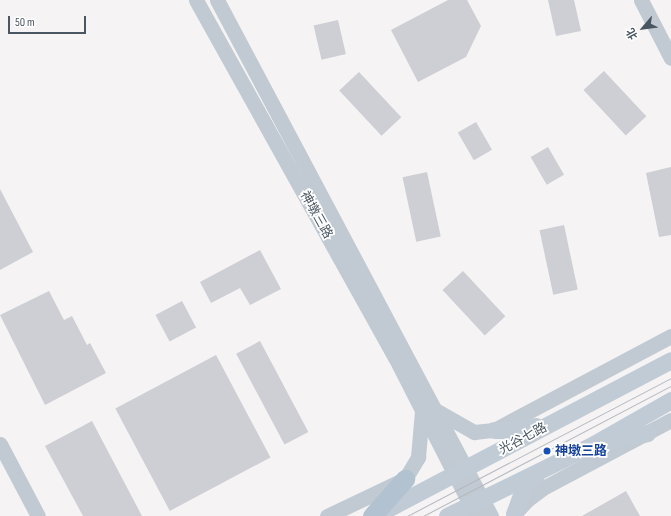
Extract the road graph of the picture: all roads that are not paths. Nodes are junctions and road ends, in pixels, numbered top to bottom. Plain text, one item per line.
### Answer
1 (196, 0) edge
2 (217, 0) edge
3 (641, 0) edge
4 (671, 58) edge
5 (671, 336) edge
6 (671, 349) edge
7 (671, 360) edge
8 (648, 372) junction
9 (671, 400) edge
10 (428, 410) junction
11 (671, 420) edge
12 (554, 422) junction
13 (494, 430) junction
14 (647, 433) junction
15 (0, 444) edge
16 (594, 444) junction
17 (460, 471) junction
18 (539, 472) junction
19 (406, 479) junction
20 (476, 506) edge
21 (514, 515) edge
22 (38, 516) edge
23 (327, 516) edge
24 (373, 516) edge
25 (446, 516) edge
26 (491, 516) edge

1 - 10 street, 神墩三路
2 - 10 street, 神墩三路
3 - 4 street
5 - 13 street
6 - 8 main road
7 - 8 main road, 光谷七路
8 - 12 main road, 光谷七路
9 - 16 main road
10 - 13 street
10 - 17 street, 神墩三路
10 - 19 street
11 - 14 street
12 - 13 main road
12 - 17 main road, 光谷七路
14 - 16 main road
14 - 21 street
15 - 22 street
16 - 18 main road
17 - 20 street, 神墩三路
17 - 24 main road, 光谷七路
18 - 20 main road
18 - 21 main road
19 - 23 street
19 - 24 main road
20 - 25 main road
20 - 26 street, 神墩三路

